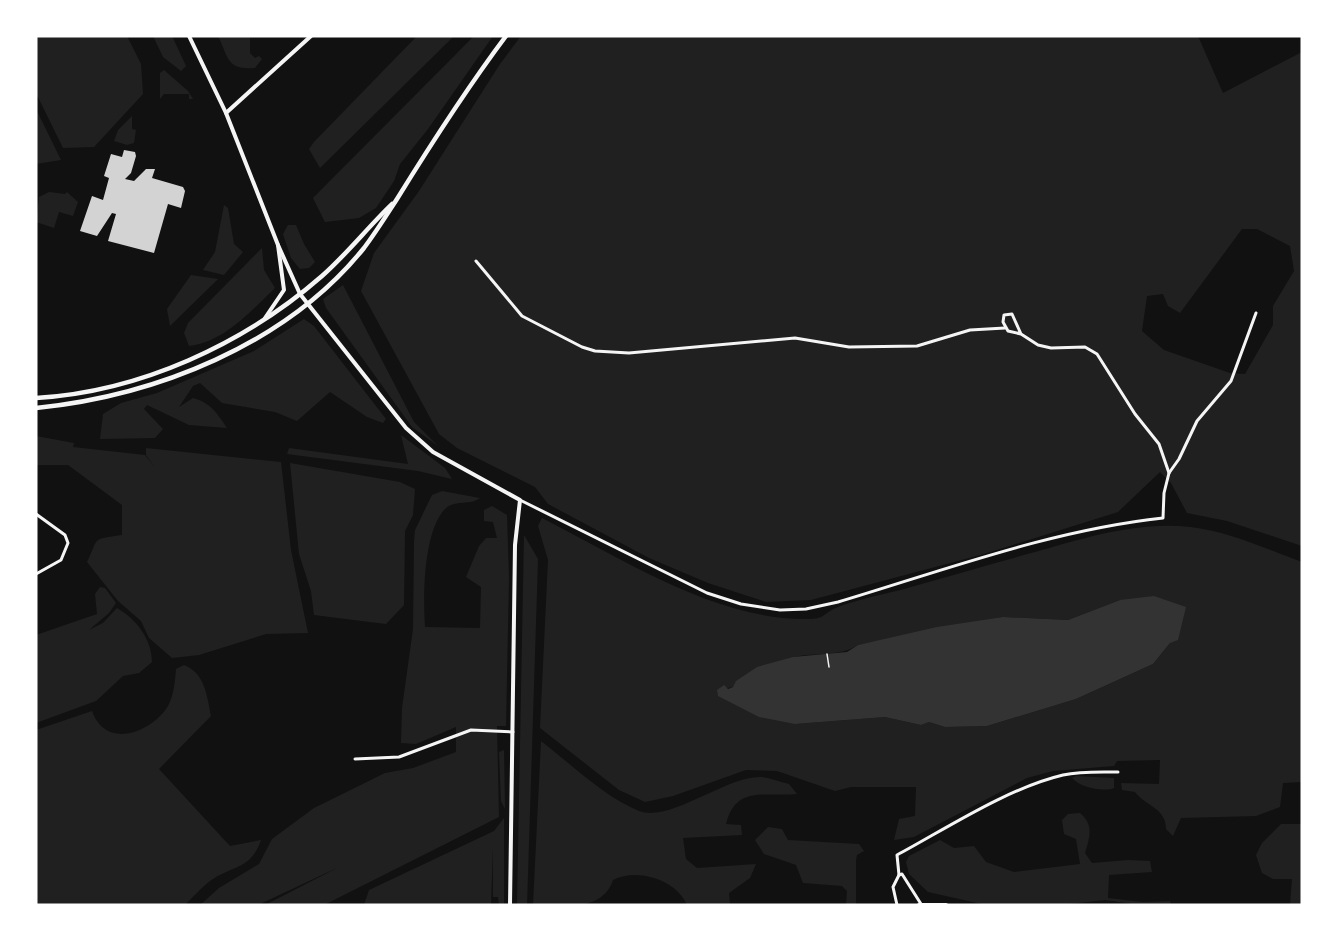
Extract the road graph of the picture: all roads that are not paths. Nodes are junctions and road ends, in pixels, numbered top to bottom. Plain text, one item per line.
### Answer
1 (189, 36) edge
2 (311, 36) edge
3 (506, 36) edge
4 (226, 113) junction
5 (397, 199) junction
6 (278, 245) junction
7 (476, 261) dead end
8 (300, 294) junction
9 (307, 302) junction
10 (1256, 313) dead end
11 (262, 321) junction
12 (1005, 328) junction
13 (1021, 334) junction
14 (36, 398) edge
15 (36, 408) edge
16 (1169, 473) junction
17 (520, 501) junction
18 (36, 514) edge
19 (36, 574) edge
20 (513, 732) junction
21 (354, 759) dead end
22 (1118, 772) dead end
23 (899, 875) junction
24 (920, 904) edge
25 (510, 905) edge
26 (897, 905) edge
27 (946, 905) edge

1 - 4 street
2 - 4 street
3 - 5 highway
4 - 6 street
5 - 8 highway
5 - 9 highway
6 - 8 street
6 - 11 street
7 - 12 street
8 - 9 street
8 - 11 highway
9 - 15 highway
9 - 17 street
10 - 16 street
11 - 14 highway
12 - 13 street
12 - 13 street
13 - 16 street
16 - 17 street
17 - 20 street
18 - 19 street
20 - 21 street
20 - 25 street
22 - 23 street
23 - 24 street
23 - 26 street
24 - 27 street

